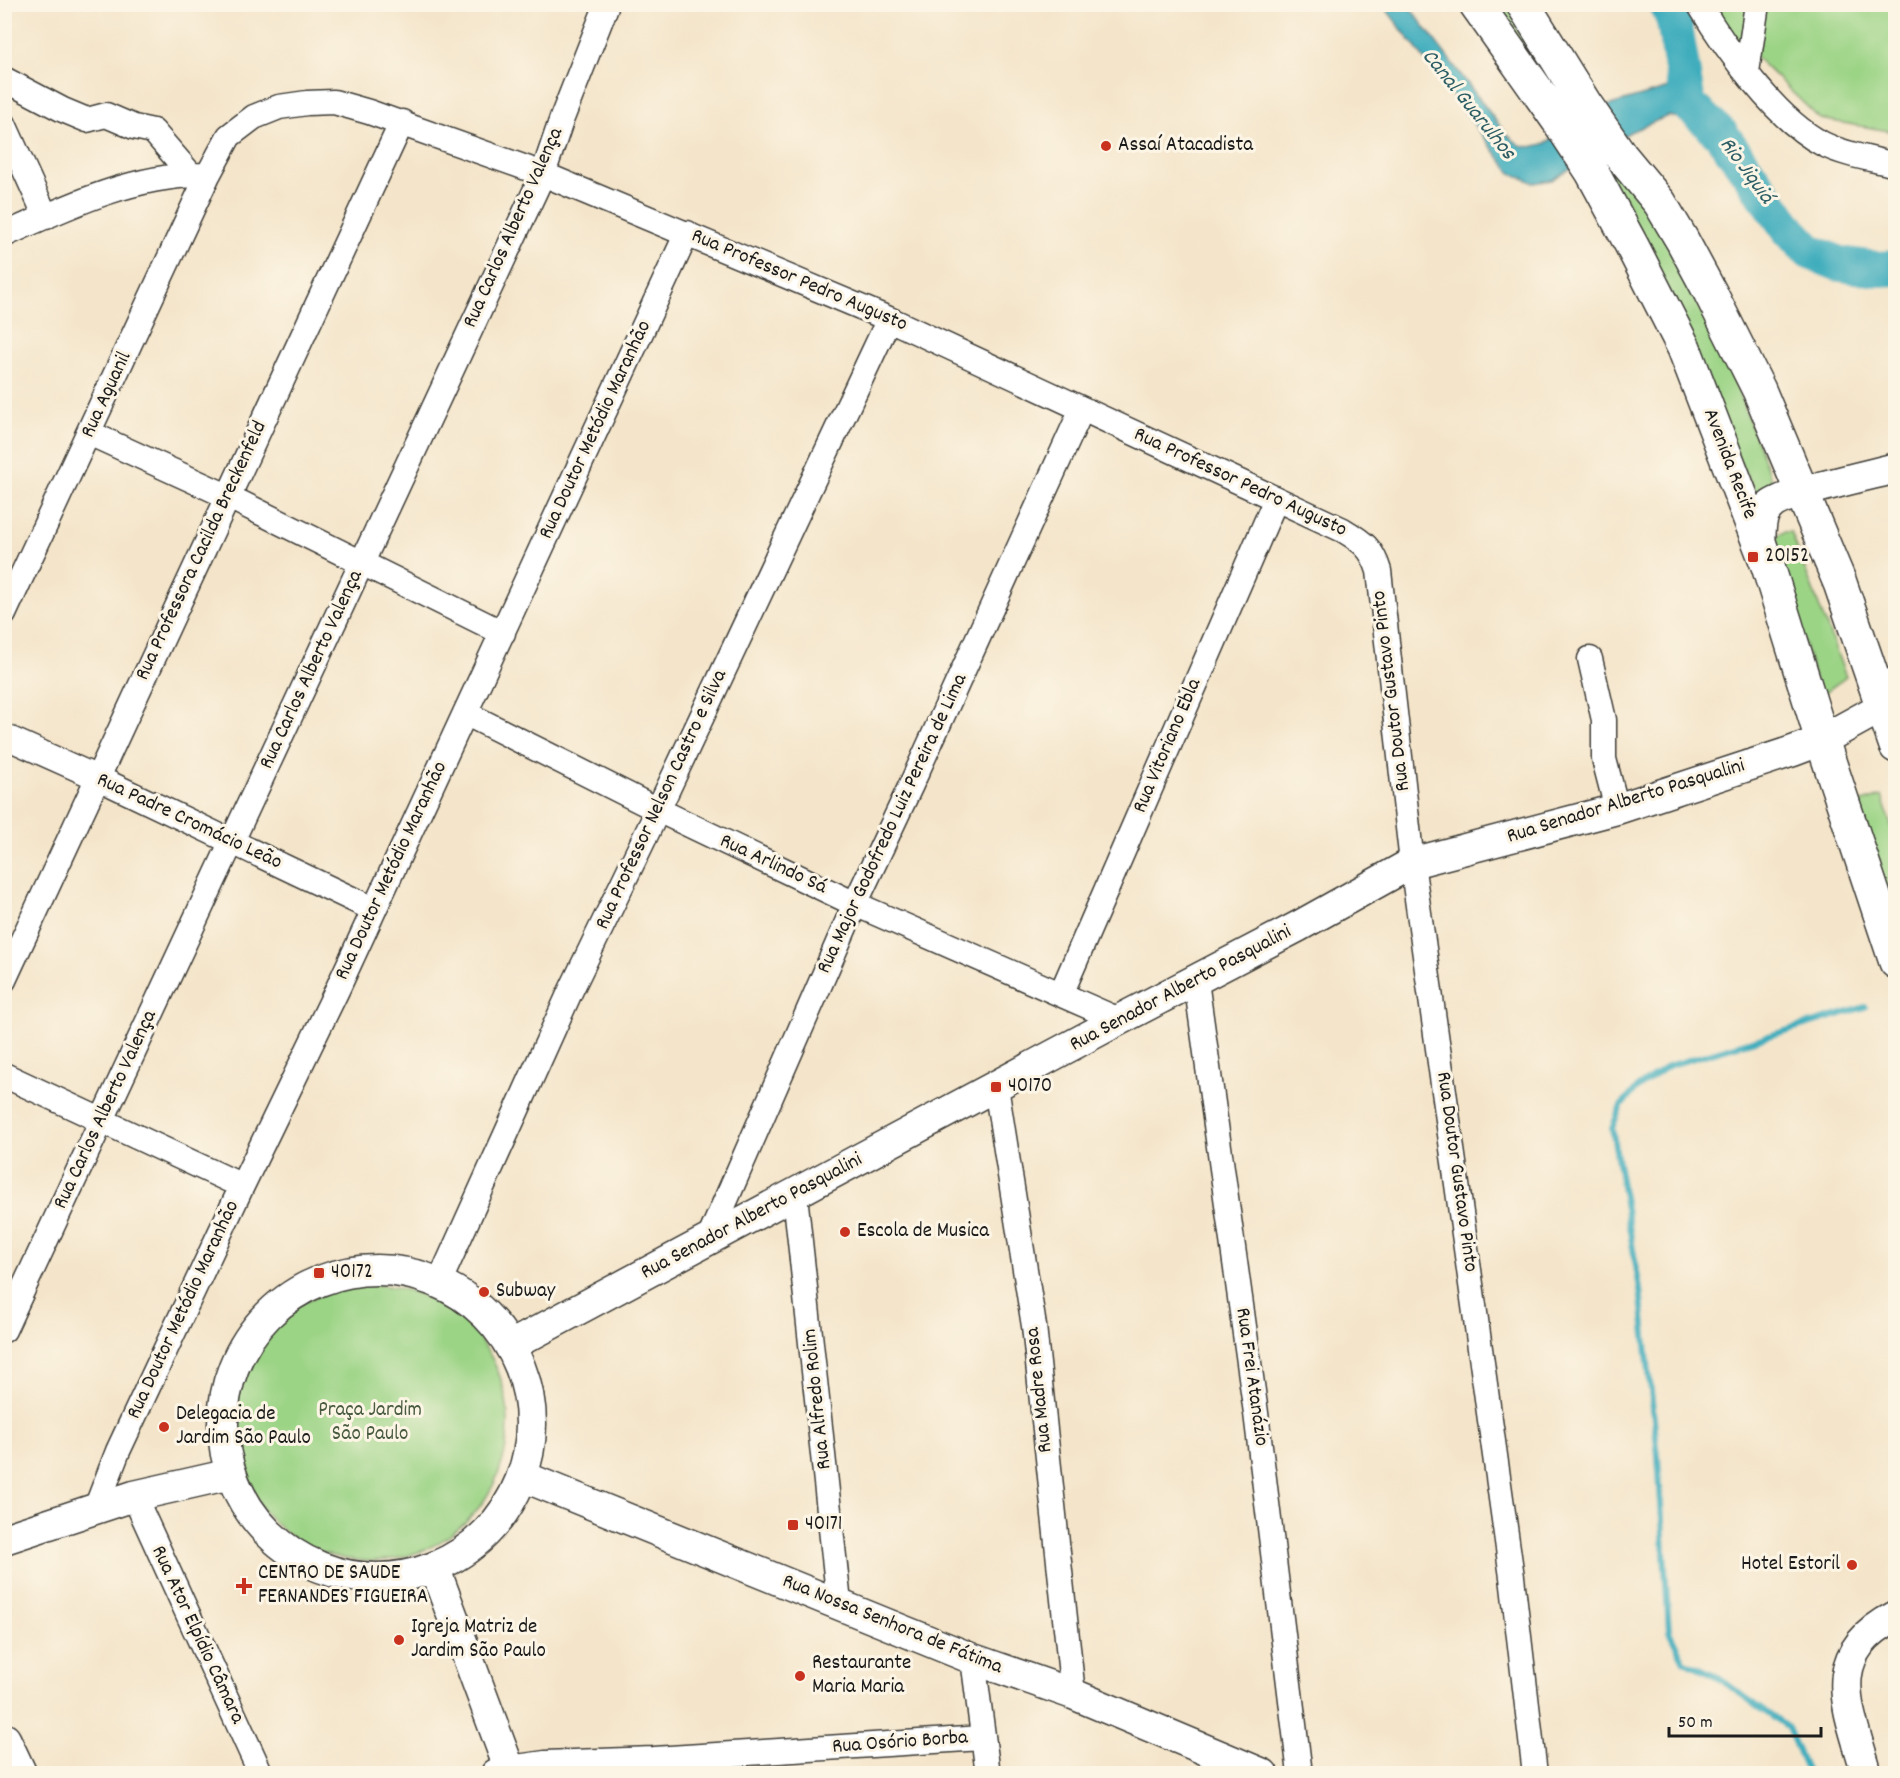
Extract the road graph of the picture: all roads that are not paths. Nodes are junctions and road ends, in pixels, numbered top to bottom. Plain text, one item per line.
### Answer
1 (607, 4) edge
2 (1476, 4) edge
3 (1523, 4) edge
4 (1699, 4) edge
5 (1757, 4) edge
6 (1747, 72) junction
7 (4, 79) edge
8 (1572, 112) junction
9 (402, 122) junction
10 (4, 124) edge
11 (1888, 163) dead end
12 (199, 174) junction
13 (543, 174) junction
14 (46, 217) junction
15 (687, 232) junction
16 (4, 235) edge
17 (889, 319) junction
18 (1082, 409) junction
19 (89, 434) junction
20 (1896, 468) edge
21 (1803, 492) junction
22 (227, 496) junction
23 (1276, 499) junction
24 (1760, 546) junction
25 (362, 564) junction
26 (1379, 571) joint
27 (4, 614) edge
28 (503, 633) junction
29 (1590, 659) dead end
30 (1891, 697) edge
31 (465, 713) junction
32 (4, 736) edge
33 (1822, 740) junction
34 (1896, 746) edge
35 (98, 778) junction
36 (1617, 809) junction
37 (658, 810) junction
38 (231, 841) junction
39 (1412, 863) junction
40 (855, 904) junction
41 (374, 909) junction
42 (1896, 962) edge
43 (4, 980) edge
44 (1196, 981) junction
45 (1061, 994) junction
46 (1119, 1020) junction
47 (4, 1075) edge
48 (996, 1087) junction
49 (102, 1119) junction
50 (242, 1186) junction
51 (795, 1195) junction
52 (708, 1240) junction
53 (439, 1283) junction
54 (4, 1330) edge
55 (510, 1346) junction
56 (231, 1474) junction
57 (522, 1476) junction
58 (134, 1496) junction
59 (96, 1508) junction
60 (4, 1539) edge
61 (435, 1569) junction
62 (839, 1603) junction
63 (1896, 1616) edge
64 (973, 1659) junction
65 (1073, 1694) junction
66 (982, 1738) junction
67 (4, 1740) edge
68 (506, 1772) edge
69 (20, 1773) edge
70 (261, 1773) edge
71 (988, 1773) edge
72 (1263, 1773) edge
73 (1300, 1773) edge
74 (1535, 1773) edge
75 (1867, 1773) edge

1 - 13 street, Rua Carlos Alberto Valença
2 - 8 main road, Avenida Recife
3 - 8 main road, Avenida Recife
4 - 6 street
5 - 6 street
6 - 11 street
7 - 12 street
8 - 21 main road, Avenida Recife
8 - 24 main road, Avenida Recife
9 - 12 street, Rua Professor Pedro Augusto
9 - 13 street, Rua Professor Pedro Augusto
9 - 22 street, Rua Professora Cacilda Breckenfeld
10 - 14 street
12 - 14 street
12 - 19 street, Rua Aguanil
13 - 15 street, Rua Professor Pedro Augusto
13 - 25 street, Rua Carlos Alberto Valença
14 - 16 street
15 - 17 street, Rua Professor Pedro Augusto
15 - 28 street, Rua Doutor Metódio Maranhão
17 - 18 street, Rua Professor Pedro Augusto
17 - 37 street, Rua Professor Nelson Castro e Silva
18 - 23 street, Rua Professor Pedro Augusto
18 - 40 street, Rua Major Godofredo Luiz Pereira de Lima
19 - 22 street
19 - 27 street, Rua Aguanil
20 - 21 street
21 - 24 street
21 - 30 main road, Avenida Recife
22 - 25 street
22 - 35 street, Rua Professora Cacilda Breckenfeld
23 - 26 street, Rua Professor Pedro Augusto
23 - 45 street, Rua Vitoriano Ebla
24 - 33 main road, Avenida Recife
25 - 28 street
25 - 38 street, Rua Carlos Alberto Valença
26 - 39 street, Rua Doutor Gustavo Pinto
28 - 31 street, Rua Doutor Metódio Maranhão
29 - 36 street
30 - 33 street, Rua Senador Alberto Pasqualini
30 - 34 main road, Avenida Recife
31 - 37 street, Rua Arlindo Sá
31 - 41 street, Rua Doutor Metódio Maranhão
32 - 35 street, Rua Padre Cromácio Leão
33 - 36 street, Rua Senador Alberto Pasqualini
33 - 42 main road, Avenida Recife
35 - 38 street, Rua Padre Cromácio Leão
35 - 43 street, Rua Professora Cacilda Breckenfeld
36 - 39 street, Rua Senador Alberto Pasqualini
37 - 40 street, Rua Arlindo Sá
37 - 53 street, Rua Professor Nelson Castro e Silva
38 - 41 street, Rua Padre Cromácio Leão
38 - 49 street, Rua Carlos Alberto Valença
39 - 44 street, Rua Senador Alberto Pasqualini
39 - 74 street, Rua Doutor Gustavo Pinto
40 - 45 street, Rua Arlindo Sá
40 - 52 street, Rua Major Godofredo Luiz Pereira de Lima
41 - 50 street, Rua Doutor Metódio Maranhão
44 - 46 street, Rua Senador Alberto Pasqualini
44 - 73 street, Rua Frei Atanázio
45 - 46 street, Rua Arlindo Sá
46 - 48 street, Rua Senador Alberto Pasqualini
47 - 49 street
48 - 51 street, Rua Senador Alberto Pasqualini
48 - 65 street, Rua Madre Rosa
49 - 50 street
49 - 54 street, Rua Carlos Alberto Valença
50 - 59 street, Rua Doutor Metódio Maranhão
51 - 52 street, Rua Senador Alberto Pasqualini
51 - 62 street, Rua Alfredo Rolim
52 - 55 street, Rua Senador Alberto Pasqualini
53 - 55 street
53 - 56 street
55 - 57 street
56 - 58 street
56 - 61 street
57 - 61 street
57 - 62 street, Rua Nossa Senhora de Fátima
58 - 59 street
58 - 70 street, Rua Ator Elpídio Câmara
59 - 60 street
61 - 68 street
62 - 64 street, Rua Nossa Senhora de Fátima
63 - 75 street
64 - 65 street, Rua Nossa Senhora de Fátima
64 - 66 street
65 - 72 street, Rua Nossa Senhora de Fátima
66 - 68 street, Rua Osório Borba
66 - 71 street
67 - 69 main road

